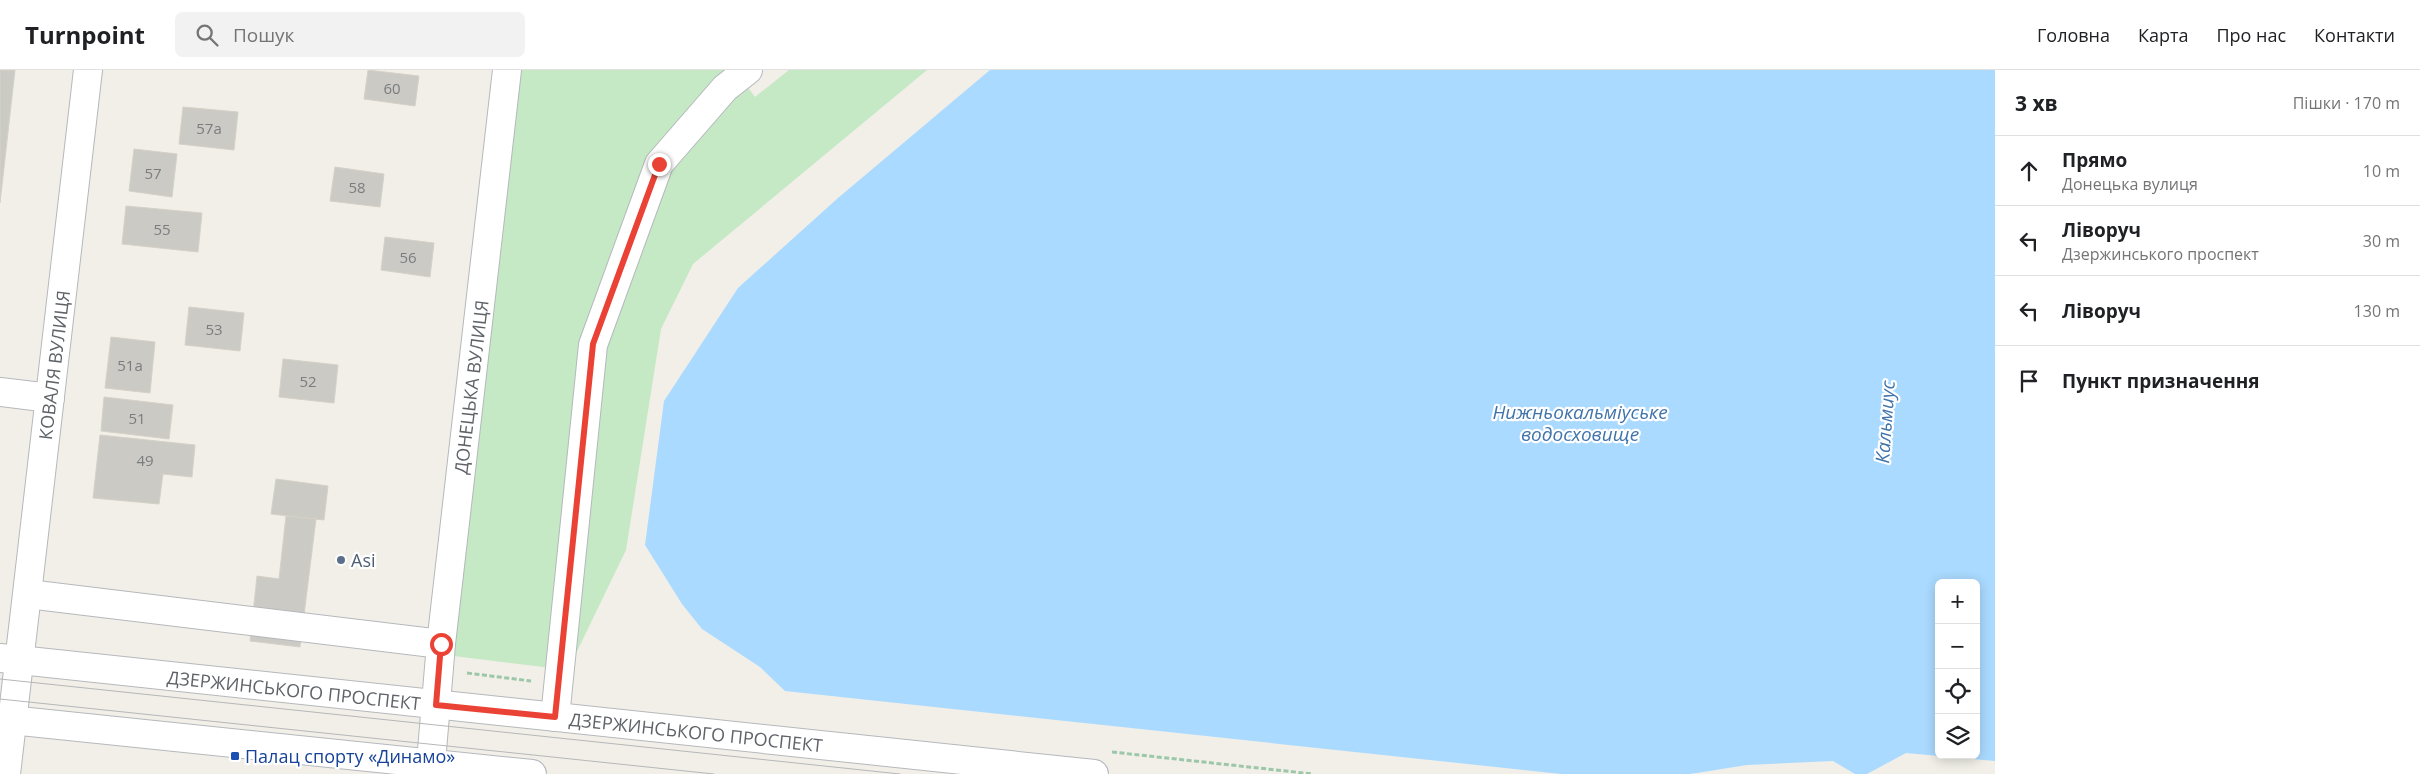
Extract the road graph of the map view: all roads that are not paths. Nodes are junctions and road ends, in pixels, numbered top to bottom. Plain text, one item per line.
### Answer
1 (88, 70) edge
2 (507, 70) edge
3 (748, 70) edge
4 (0, 392) edge
5 (50, 398) junction
6 (28, 594) junction
7 (441, 644) junction
8 (9, 660) edge
9 (436, 705) junction
10 (555, 717) junction
11 (6, 720) edge
12 (430, 769) edge
13 (6, 774) edge
14 (532, 774) edge
15 (1094, 774) edge

1 - 5 street, КОВАЛЯ ВУЛИЦЯ
2 - 7 street, ДОНЕЦЬКА ВУЛИЦЯ
3 - 10 street
4 - 5 street
5 - 6 street, КОВАЛЯ ВУЛИЦЯ
6 - 7 street
6 - 8 street, КОВАЛЯ ВУЛИЦЯ
7 - 9 street, ДОНЕЦЬКА ВУЛИЦЯ
8 - 9 street, ДЗЕРЖИНСЬКОГО ПРОСПЕКТ
8 - 11 street
9 - 10 street, ДЗЕРЖИНСЬКОГО ПРОСПЕКТ
9 - 12 street, ДОНЕЦЬКА ВУЛИЦЯ
10 - 15 street, ДЗЕРЖИНСЬКОГО ПРОСПЕКТ
11 - 12 street
11 - 13 street
12 - 14 street

